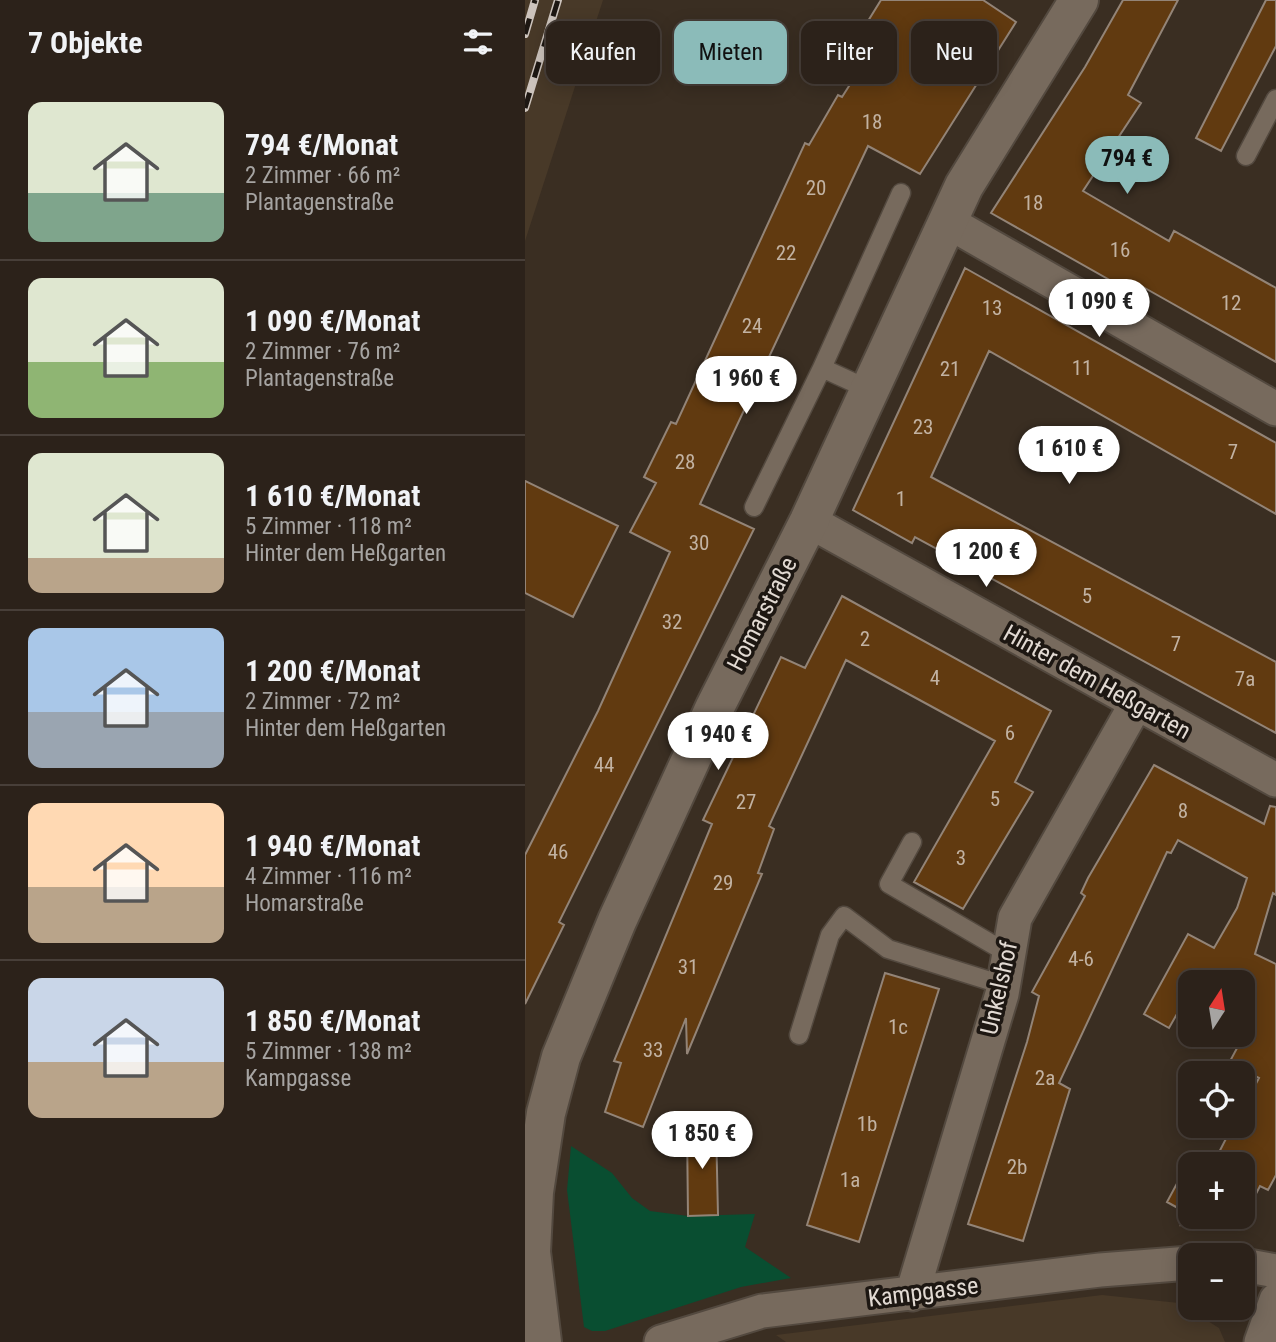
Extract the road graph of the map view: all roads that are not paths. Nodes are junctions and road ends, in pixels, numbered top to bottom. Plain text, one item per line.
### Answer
1 (1079, 0) edge
2 (1276, 99) edge
3 (1246, 156) dead end
4 (901, 193) dead end
5 (948, 222) junction
6 (822, 368) junction
7 (870, 390) junction
8 (1276, 409) edge
9 (754, 507) dead end
10 (809, 521) junction
11 (1136, 704) junction
12 (1276, 780) edge
13 (912, 842) dead end
14 (1006, 970) junction
15 (799, 1035) dead end
16 (1178, 1264) edge
17 (1255, 1267) edge
18 (1276, 1271) edge
19 (912, 1293) junction
20 (1276, 1300) edge
21 (542, 1342) edge
22 (661, 1342) edge
23 (1261, 1342) edge

1 - 5 street, Homarstraße
2 - 3 lane
4 - 6 lane
5 - 7 street, Homarstraße
5 - 8 street
6 - 7 lane
6 - 9 lane
7 - 10 street, Homarstraße
10 - 11 street, Hinter dem Heßgarten
10 - 21 street, Homarstraße
11 - 12 street, Hinter dem Heßgarten
11 - 14 street, Unkelshof
13 - 14 lane
14 - 15 lane
14 - 19 street, Unkelshof
16 - 19 street, Kampgasse
17 - 18 street
19 - 22 street, Kampgasse
20 - 23 street

